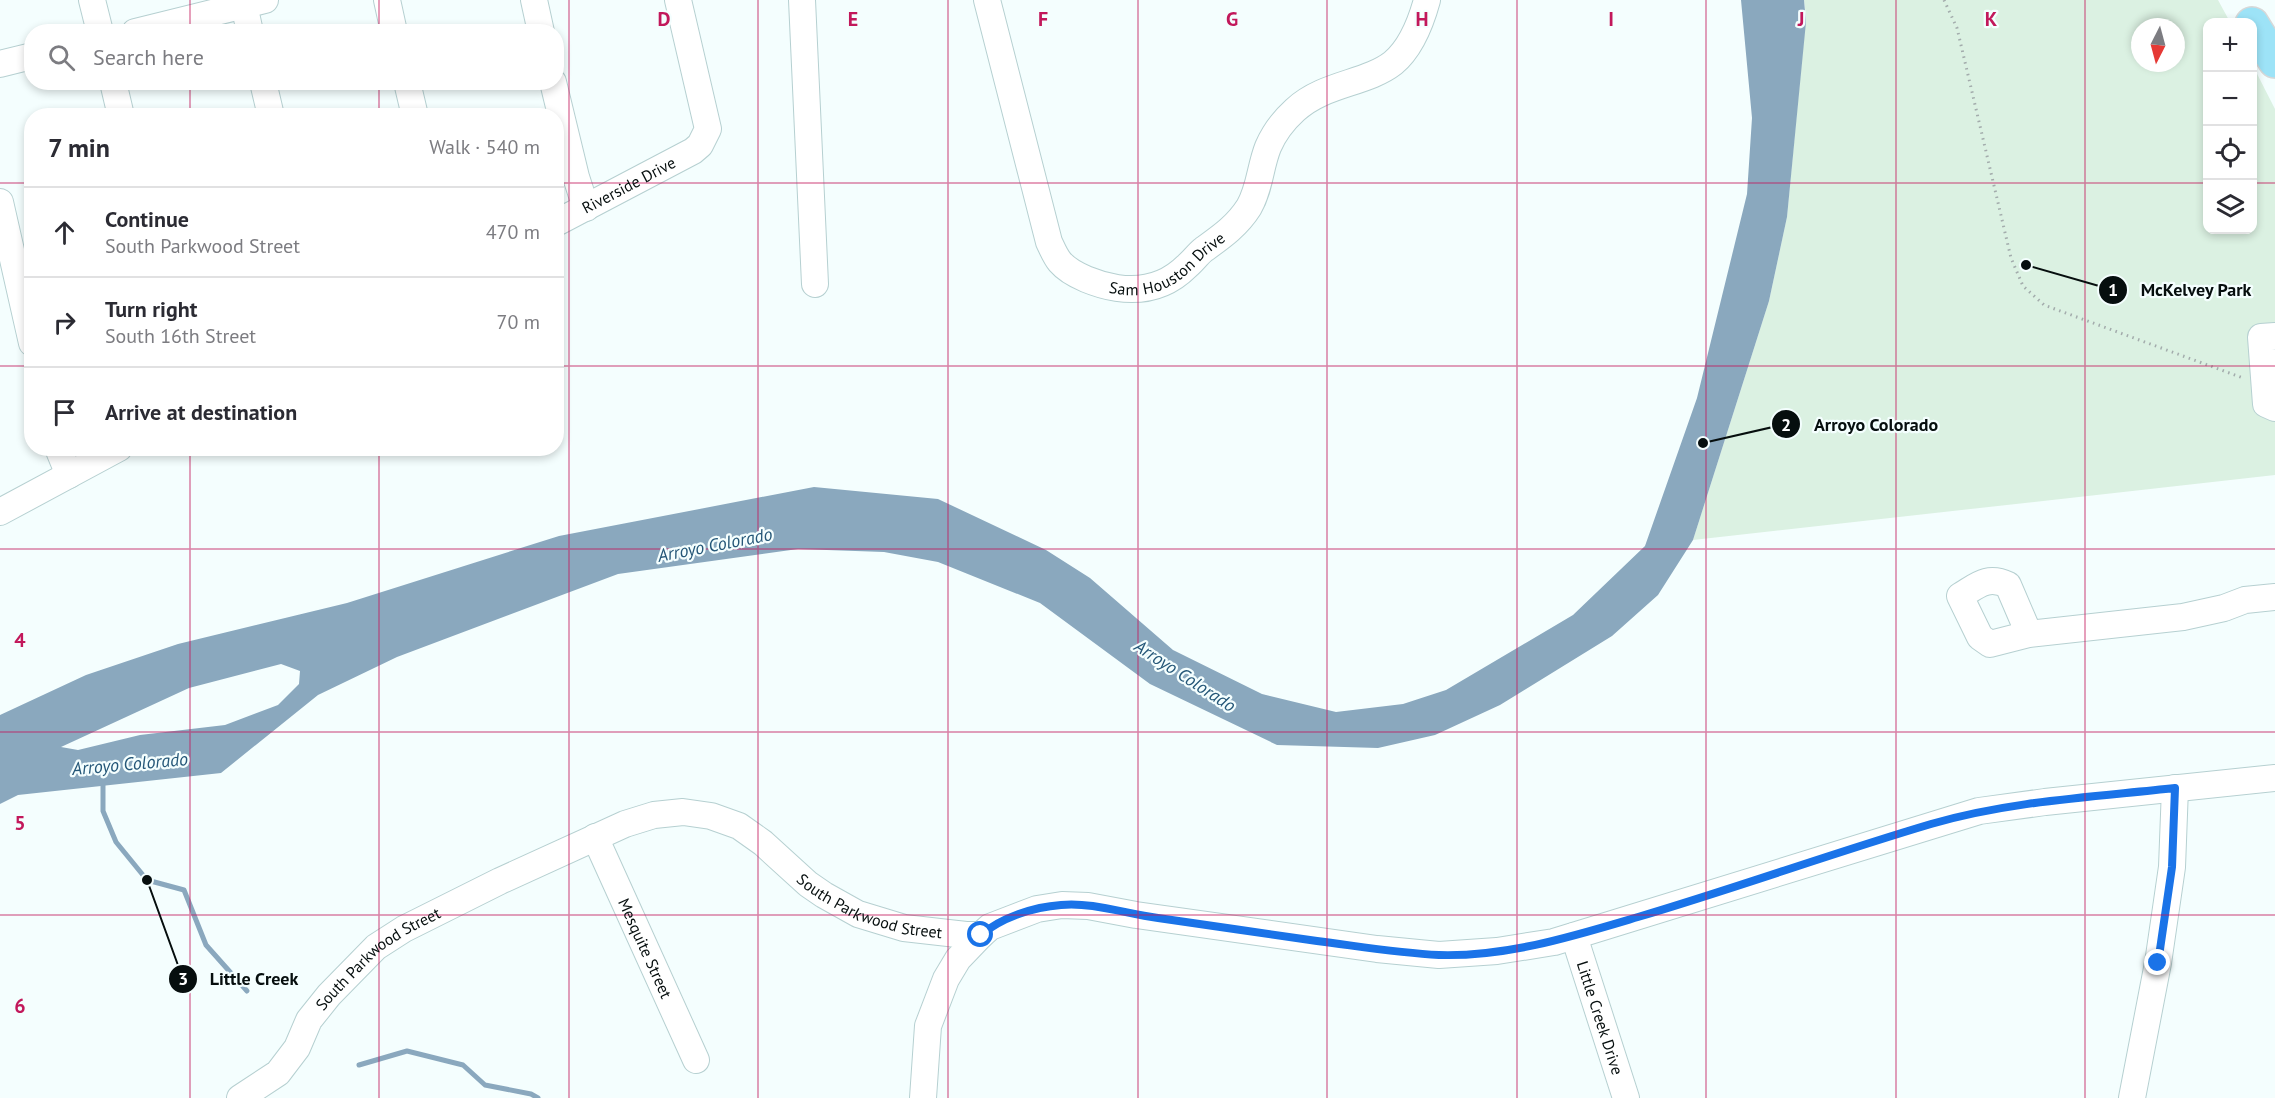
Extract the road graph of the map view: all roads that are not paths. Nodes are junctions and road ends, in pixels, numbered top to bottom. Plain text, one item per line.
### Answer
1 (92, 0) edge
2 (387, 0) edge
3 (534, 0) edge
4 (678, 0) edge
5 (802, 0) edge
6 (987, 0) edge
7 (1427, 0) edge
8 (2238, 0) edge
9 (251, 2) edge
10 (2249, 18) edge
11 (98, 24) edge
12 (166, 24) edge
13 (250, 24) edge
14 (392, 24) edge
15 (539, 24) edge
16 (2257, 31) edge
17 (24, 58) edge
18 (2275, 61) edge
19 (0, 64) edge
20 (115, 90) edge
21 (265, 90) edge
22 (409, 90) edge
23 (556, 90) edge
24 (119, 108) edge
25 (269, 108) edge
26 (413, 108) edge
27 (560, 108) edge
28 (564, 125) edge
29 (0, 202) edge
30 (586, 208) junction
31 (564, 220) edge
32 (815, 284) dead end
33 (24, 308) edge
34 (2275, 336) edge
35 (2275, 408) edge
36 (61, 456) edge
37 (104, 456) edge
38 (69, 475) junction
39 (0, 513) edge
40 (2275, 597) edge
41 (2029, 634) dead end
42 (2275, 778) edge
43 (2175, 788) junction
44 (595, 837) junction
45 (981, 935) junction
46 (1574, 936) junction
47 (696, 1060) dead end
48 (240, 1098) edge
49 (923, 1098) edge
50 (1626, 1098) edge
51 (2132, 1098) edge

1 - 11 street
2 - 14 street
3 - 15 street
4 - 30 street, Riverside Drive
5 - 32 street
6 - 7 street, Sam Houston Drive
8 - 10 main road
9 - 12 street
9 - 13 street
16 - 18 main road
17 - 19 street
20 - 24 street
21 - 25 street
22 - 26 street
23 - 27 street
28 - 30 street
29 - 33 street
30 - 31 street, Riverside Drive
34 - 35 street
36 - 38 street
37 - 38 street
38 - 39 street
40 - 41 street
42 - 43 street
43 - 46 street
43 - 51 street
44 - 45 street, South Parkwood Street
44 - 47 street, Mesquite Street
44 - 48 street, South Parkwood Street
45 - 46 street
45 - 49 street
46 - 50 street, Little Creek Drive

